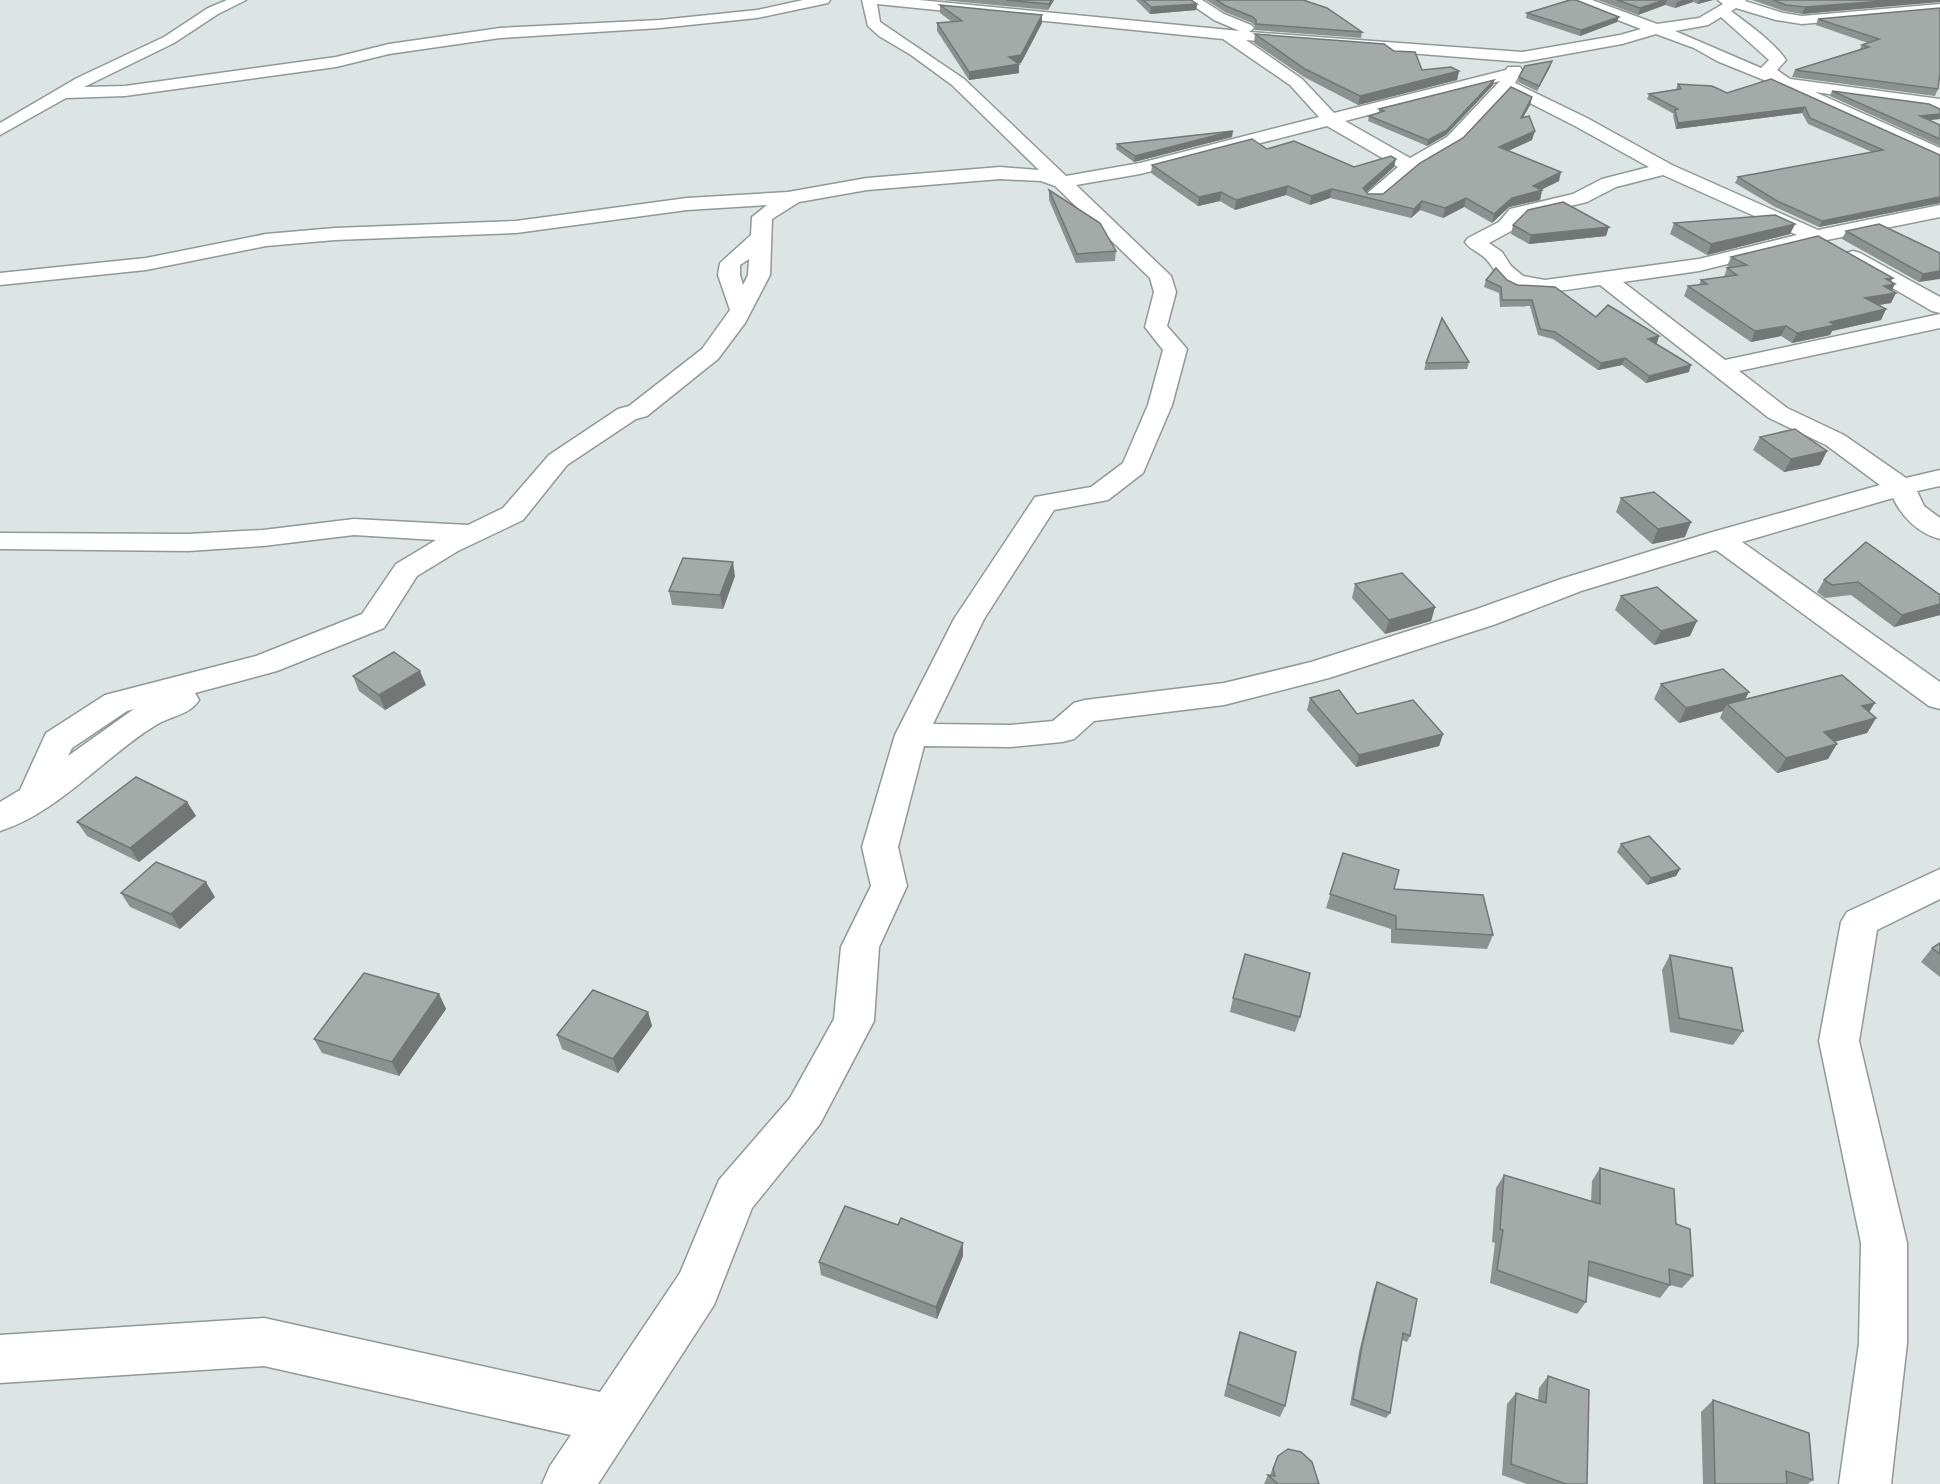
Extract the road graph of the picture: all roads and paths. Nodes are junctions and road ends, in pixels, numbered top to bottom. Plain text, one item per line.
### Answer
1 (239, 0) edge
2 (823, 0) edge
3 (869, 0) edge
4 (877, 0) edge
5 (1192, 0) edge
6 (1579, 0) edge
7 (1730, 3) edge
8 (1940, 8) edge
9 (1656, 29) junction
10 (1226, 34) junction
11 (1265, 36) junction
12 (1514, 72) junction
13 (1783, 83) junction
14 (124, 91) junction
15 (63, 93) junction
16 (1940, 104) edge
17 (1332, 121) junction
18 (5, 127) edge
19 (1940, 156) edge
20 (1410, 166) junction
21 (1665, 169) junction
22 (1062, 182) junction
23 (793, 197) junction
24 (1373, 197) edge
25 (1940, 211) edge
26 (1817, 236) junction
27 (760, 237) junction
28 (1603, 277) junction
29 (0, 279) edge
30 (1940, 306) edge
31 (741, 310) junction
32 (1940, 321) edge
33 (1724, 368) junction
34 (1940, 478) edge
35 (1901, 487) junction
36 (1940, 531) edge
37 (472, 533) junction
38 (1719, 539) junction
39 (0, 541) edge
40 (1940, 698) edge
41 (911, 735) junction
42 (0, 818) edge
43 (1940, 883) edge
44 (0, 1359) edge
45 (611, 1419) junction
46 (568, 1484) edge
47 (1864, 1484) edge

1 - 15 street
2 - 14 street
3 - 22 street
4 - 10 street
5 - 11 street
6 - 9 street
7 - 8 street
7 - 9 street
7 - 13 street
9 - 12 street
9 - 13 street
10 - 11 street
10 - 17 street
11 - 12 street
12 - 17 street
12 - 20 street
12 - 21 street
13 - 16 street
13 - 19 street
14 - 15 street
14 - 18 street
15 - 18 street
17 - 20 street
17 - 22 street
20 - 24 street
21 - 26 street
21 - 28 street
22 - 23 street
22 - 41 street
23 - 27 street
23 - 29 street
25 - 26 street
26 - 28 street
26 - 30 street
27 - 31 street
27 - 31 street
28 - 33 street
31 - 37 street
32 - 33 street
33 - 35 street
34 - 35 street
35 - 36 street
35 - 38 street
37 - 39 street
37 - 42 street
38 - 40 street
38 - 41 street
41 - 45 street
43 - 47 street
44 - 45 street
45 - 46 street

